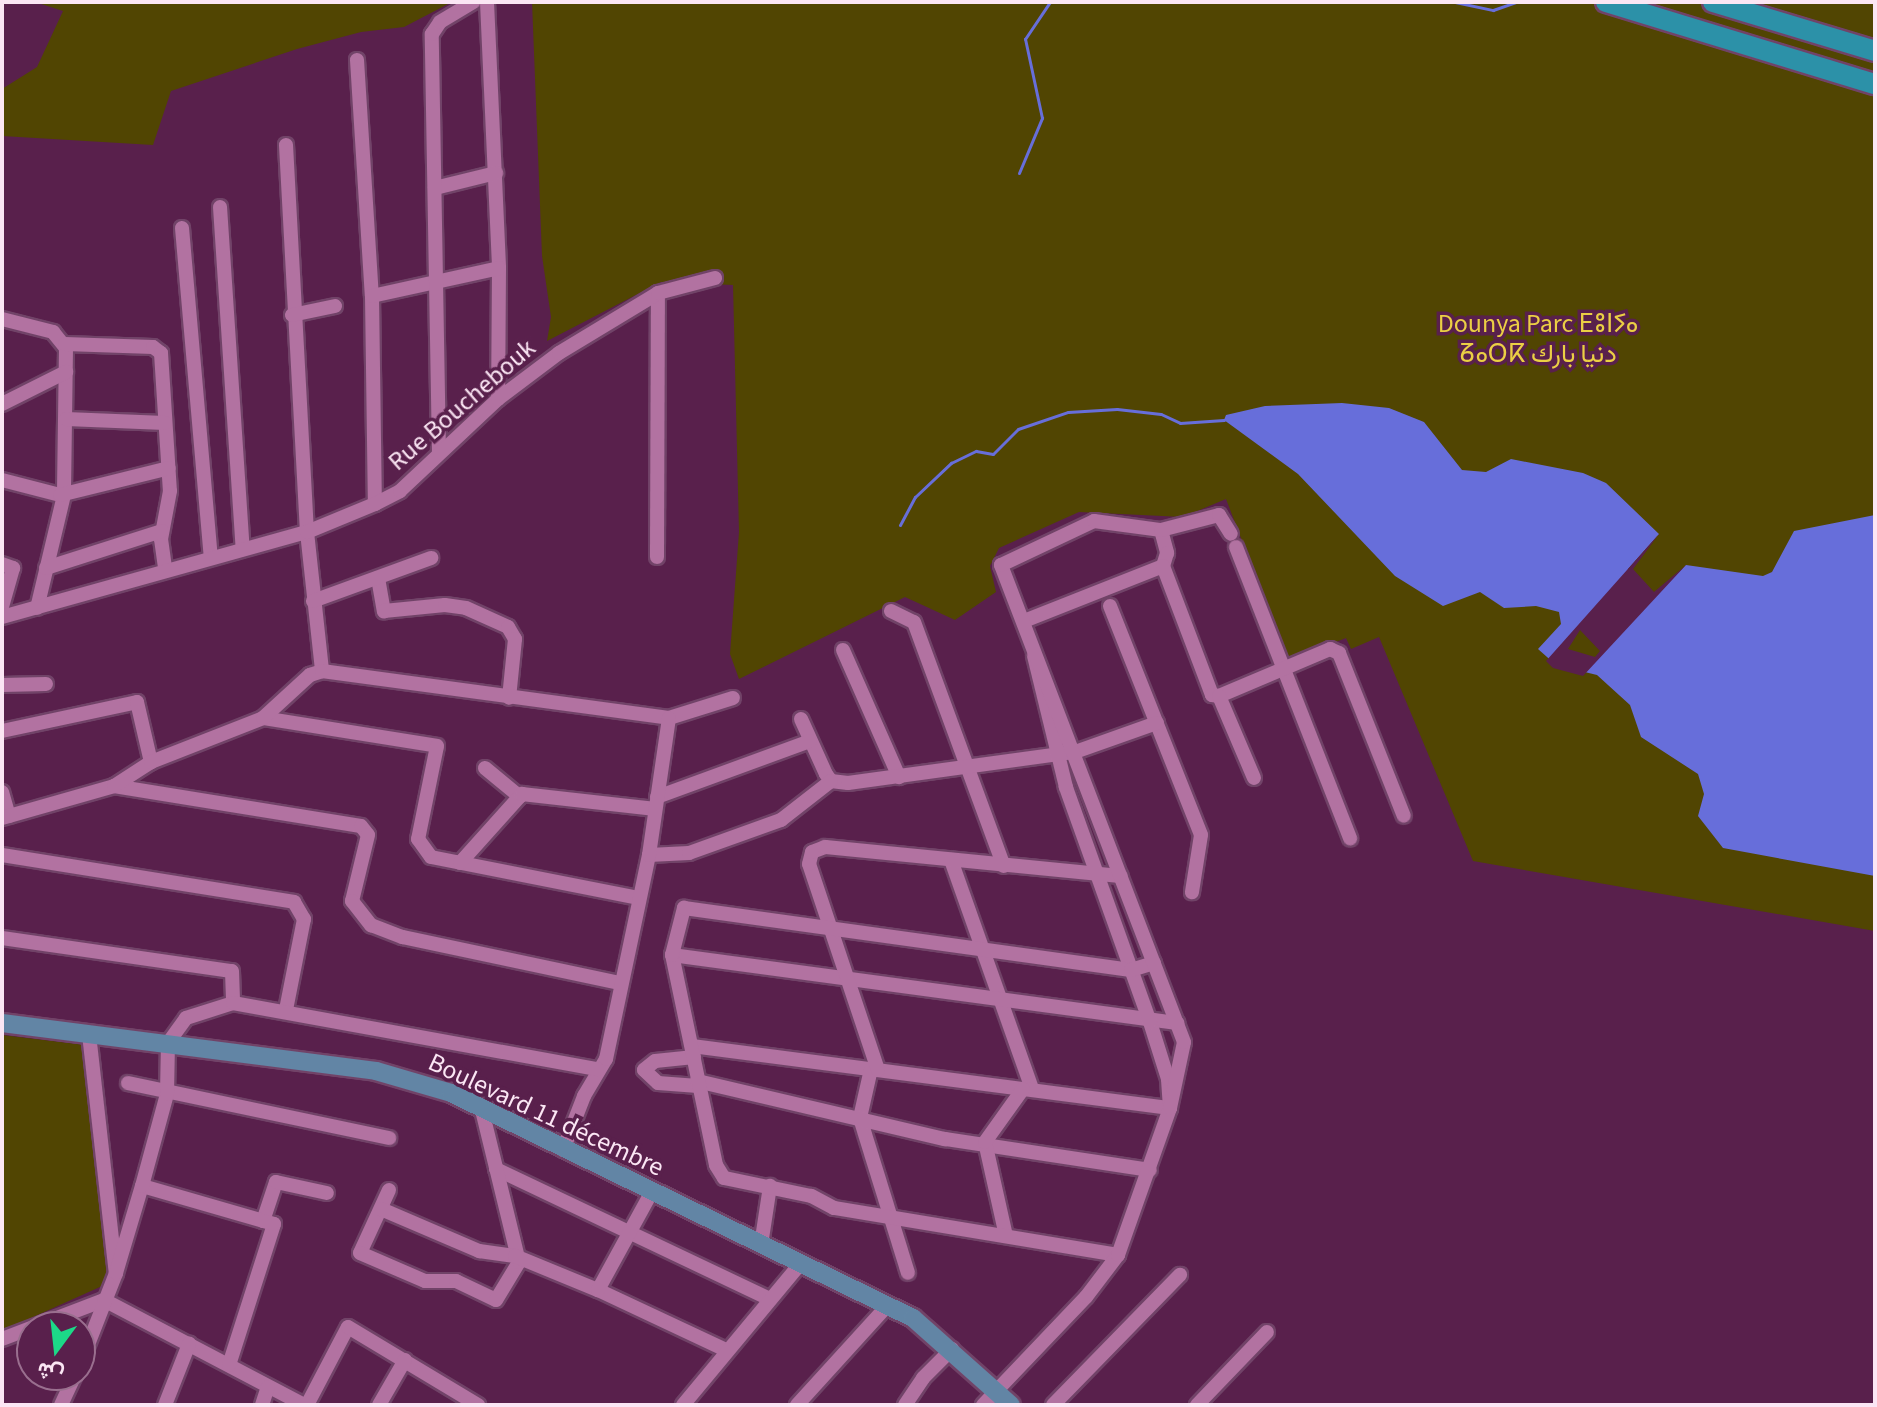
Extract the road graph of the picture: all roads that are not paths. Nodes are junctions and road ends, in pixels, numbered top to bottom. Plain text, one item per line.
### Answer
1 (473, 2) edge
2 (487, 2) edge
3 (1606, 2) edge
4 (1713, 2) edge
5 (1875, 51) edge
6 (357, 60) dead end
7 (1875, 84) edge
8 (286, 145) dead end
9 (496, 173) junction
10 (435, 188) junction
11 (220, 207) dead end
12 (182, 228) dead end
13 (499, 268) junction
14 (715, 278) dead end
15 (438, 281) junction
16 (658, 293) junction
17 (372, 296) junction
18 (335, 306) dead end
19 (292, 315) junction
20 (2, 319) edge
21 (65, 344) junction
22 (66, 372) junction
23 (498, 399) junction
24 (2, 404) edge
25 (66, 419) junction
26 (165, 423) junction
27 (439, 453) junction
28 (169, 468) junction
29 (2, 480) edge
30 (64, 495) junction
31 (375, 504) junction
32 (1161, 530) junction
33 (162, 531) junction
34 (307, 532) junction
35 (243, 549) junction
36 (211, 557) junction
37 (657, 557) dead end
38 (431, 558) dead end
39 (2, 564) edge
40 (1163, 566) junction
41 (46, 568) junction
42 (165, 569) junction
43 (378, 578) junction
44 (313, 601) junction
45 (1110, 606) dead end
46 (2, 607) edge
47 (37, 608) junction
48 (891, 611) dead end
49 (2, 617) edge
50 (1024, 621) junction
51 (1034, 645) junction
52 (843, 650) dead end
53 (1284, 668) junction
54 (322, 671) junction
55 (46, 684) dead end
56 (2, 685) edge
57 (1219, 696) junction
58 (509, 698) junction
59 (733, 698) dead end
60 (263, 718) junction
61 (669, 718) junction
62 (801, 719) dead end
63 (1157, 723) junction
64 (2, 731) edge
65 (810, 741) junction
66 (1075, 752) junction
67 (1057, 754) junction
68 (151, 762) junction
69 (485, 768) dead end
70 (971, 770) junction
71 (899, 777) junction
72 (1254, 778) dead end
73 (831, 781) junction
74 (114, 786) junction
75 (2, 792) edge
76 (520, 797) junction
77 (656, 803) junction
78 (1404, 816) dead end
79 (6, 817) edge
80 (1350, 838) dead end
81 (2, 855) edge
82 (649, 855) junction
83 (951, 860) junction
84 (460, 863) junction
85 (1004, 866) junction
86 (1095, 873) junction
87 (1121, 876) junction
88 (1192, 892) dead end
89 (638, 898) junction
90 (831, 929) junction
91 (2, 938) edge
92 (982, 950) junction
93 (672, 955) junction
94 (1154, 963) junction
95 (1131, 970) junction
96 (849, 978) junction
97 (619, 983) junction
98 (1001, 1000) junction
99 (233, 1003) junction
100 (286, 1010) junction
101 (1150, 1022) junction
102 (2, 1023) edge
103 (1177, 1023) junction
104 (89, 1034) junction
105 (168, 1043) junction
106 (693, 1052) junction
107 (597, 1069) junction
108 (874, 1070) junction
109 (128, 1083) dead end
110 (698, 1084) junction
111 (1028, 1089) junction
112 (167, 1094) junction
113 (1170, 1108) junction
114 (482, 1110) junction
115 (860, 1118) junction
116 (389, 1138) dead end
117 (985, 1142) junction
118 (563, 1150) junction
119 (496, 1169) junction
120 (1150, 1170) junction
121 (142, 1186) junction
122 (770, 1186) junction
123 (389, 1190) dead end
124 (327, 1193) dead end
125 (651, 1193) junction
126 (381, 1209) junction
127 (890, 1217) junction
128 (263, 1221) junction
129 (629, 1232) junction
130 (1006, 1236) junction
131 (761, 1245) junction
132 (1118, 1255) junction
133 (515, 1256) junction
134 (801, 1263) junction
135 (116, 1273) junction
136 (908, 1273) dead end
137 (1180, 1275) dead end
138 (598, 1290) junction
139 (768, 1298) junction
140 (104, 1300) junction
141 (888, 1305) junction
142 (96, 1322) edge
143 (1267, 1332) dead end
144 (2, 1339) edge
145 (189, 1344) junction
146 (952, 1349) junction
147 (726, 1350) junction
148 (405, 1360) junction
149 (229, 1365) junction
150 (268, 1387) junction
151 (1004, 1399) edge
152 (165, 1405) edge
153 (262, 1405) edge
154 (305, 1405) edge
155 (379, 1405) edge
156 (478, 1405) edge
157 (683, 1405) edge
158 (797, 1405) edge
159 (905, 1405) edge
160 (983, 1405) edge
161 (1053, 1405) edge
162 (1197, 1405) edge

1 - 10 street
2 - 9 street
3 - 7 highway
4 - 5 highway
6 - 17 street
8 - 19 street
9 - 10 street
9 - 13 street
10 - 15 street
11 - 35 street
12 - 36 street
13 - 15 street
13 - 23 street
14 - 16 street, Rue Bouchebouk
15 - 17 street
15 - 27 street
16 - 23 street, Rue Bouchebouk
16 - 37 street
17 - 31 street
18 - 19 street
19 - 34 street
20 - 21 street
21 - 22 street
21 - 26 street
22 - 24 street
22 - 25 street
23 - 27 street, Rue Bouchebouk
25 - 26 street
25 - 30 street
26 - 28 street
27 - 31 street, Rue Bouchebouk
28 - 30 street
28 - 33 street
29 - 30 street
30 - 41 street
31 - 34 street, Rue Bouchebouk
32 - 40 street
32 - 50 street
32 - 53 street
33 - 41 street
33 - 42 street
34 - 35 street, Rue Bouchebouk
34 - 44 street
35 - 36 street, Rue Bouchebouk
36 - 42 street, Rue Bouchebouk
38 - 43 street
39 - 46 street
40 - 50 street
40 - 57 street
41 - 47 street
42 - 47 street, Rue Bouchebouk
43 - 44 street
43 - 58 street
44 - 54 street
45 - 63 street
47 - 49 street, Rue Bouchebouk
48 - 70 street
50 - 51 street
51 - 66 street
51 - 67 street
52 - 71 street
53 - 57 street
53 - 78 street
53 - 80 street
54 - 58 street
54 - 60 street
55 - 56 street
57 - 72 street
58 - 61 street
59 - 61 street
60 - 68 street
60 - 84 street
61 - 77 street
62 - 65 street
63 - 66 street
63 - 88 street
64 - 68 street
65 - 73 street
65 - 77 street
66 - 67 street
66 - 87 street
67 - 70 street
67 - 86 street
68 - 74 street
69 - 76 street
70 - 71 street
70 - 85 street
71 - 73 street
73 - 82 street
74 - 79 street
74 - 97 street
75 - 79 street
76 - 77 street
76 - 84 street
77 - 82 street
81 - 100 street
82 - 89 street
83 - 85 street
83 - 90 street
83 - 92 street
84 - 89 street
85 - 86 street
86 - 87 street
86 - 95 street
87 - 94 street
89 - 97 street
90 - 92 street
90 - 93 street
90 - 96 street
91 - 99 street
92 - 95 street
92 - 98 street
93 - 96 street
93 - 106 street
94 - 95 street
94 - 103 street
95 - 101 street
96 - 98 street
96 - 108 street
97 - 107 street
98 - 101 street
98 - 111 street
99 - 100 street
99 - 105 street
100 - 107 street
101 - 103 street
101 - 113 street
102 - 104 main road, Boulevard 11 décembre
103 - 113 street
104 - 105 main road, Boulevard 11 décembre
104 - 135 street
105 - 112 street
105 - 114 main road, Boulevard 11 décembre
106 - 108 street
106 - 110 street
106 - 110 street
107 - 118 street
108 - 111 street
108 - 115 street
109 - 112 street
110 - 115 street
110 - 122 street
111 - 113 street
111 - 117 street
112 - 116 street
112 - 121 street
113 - 120 street
114 - 118 main road, Boulevard 11 décembre
114 - 119 street
115 - 117 street
115 - 127 street
117 - 120 street
117 - 130 street
118 - 125 main road, Boulevard 11 décembre
119 - 129 street
119 - 133 street
120 - 132 street
121 - 128 street
121 - 135 street
122 - 127 street
122 - 131 street
123 - 126 street
124 - 128 street
125 - 129 street
125 - 131 main road, Boulevard 11 décembre
126 - 133 street
126 - 133 street
127 - 130 street
127 - 136 street
128 - 149 street
129 - 138 street
129 - 139 street
130 - 132 street
131 - 134 main road, Boulevard 11 décembre
132 - 151 street
133 - 138 street
134 - 139 street
134 - 141 main road, Boulevard 11 décembre
135 - 140 street
137 - 161 street
138 - 147 street
139 - 147 street
140 - 142 street
140 - 144 street
140 - 145 street
141 - 146 main road, Boulevard 11 décembre
141 - 158 street
143 - 162 street
145 - 149 street
145 - 152 street
146 - 151 main road, Boulevard 11 décembre
146 - 159 street
147 - 157 street
148 - 154 street
148 - 155 street
148 - 156 street
149 - 150 street
150 - 153 street
150 - 154 street
151 - 160 street

